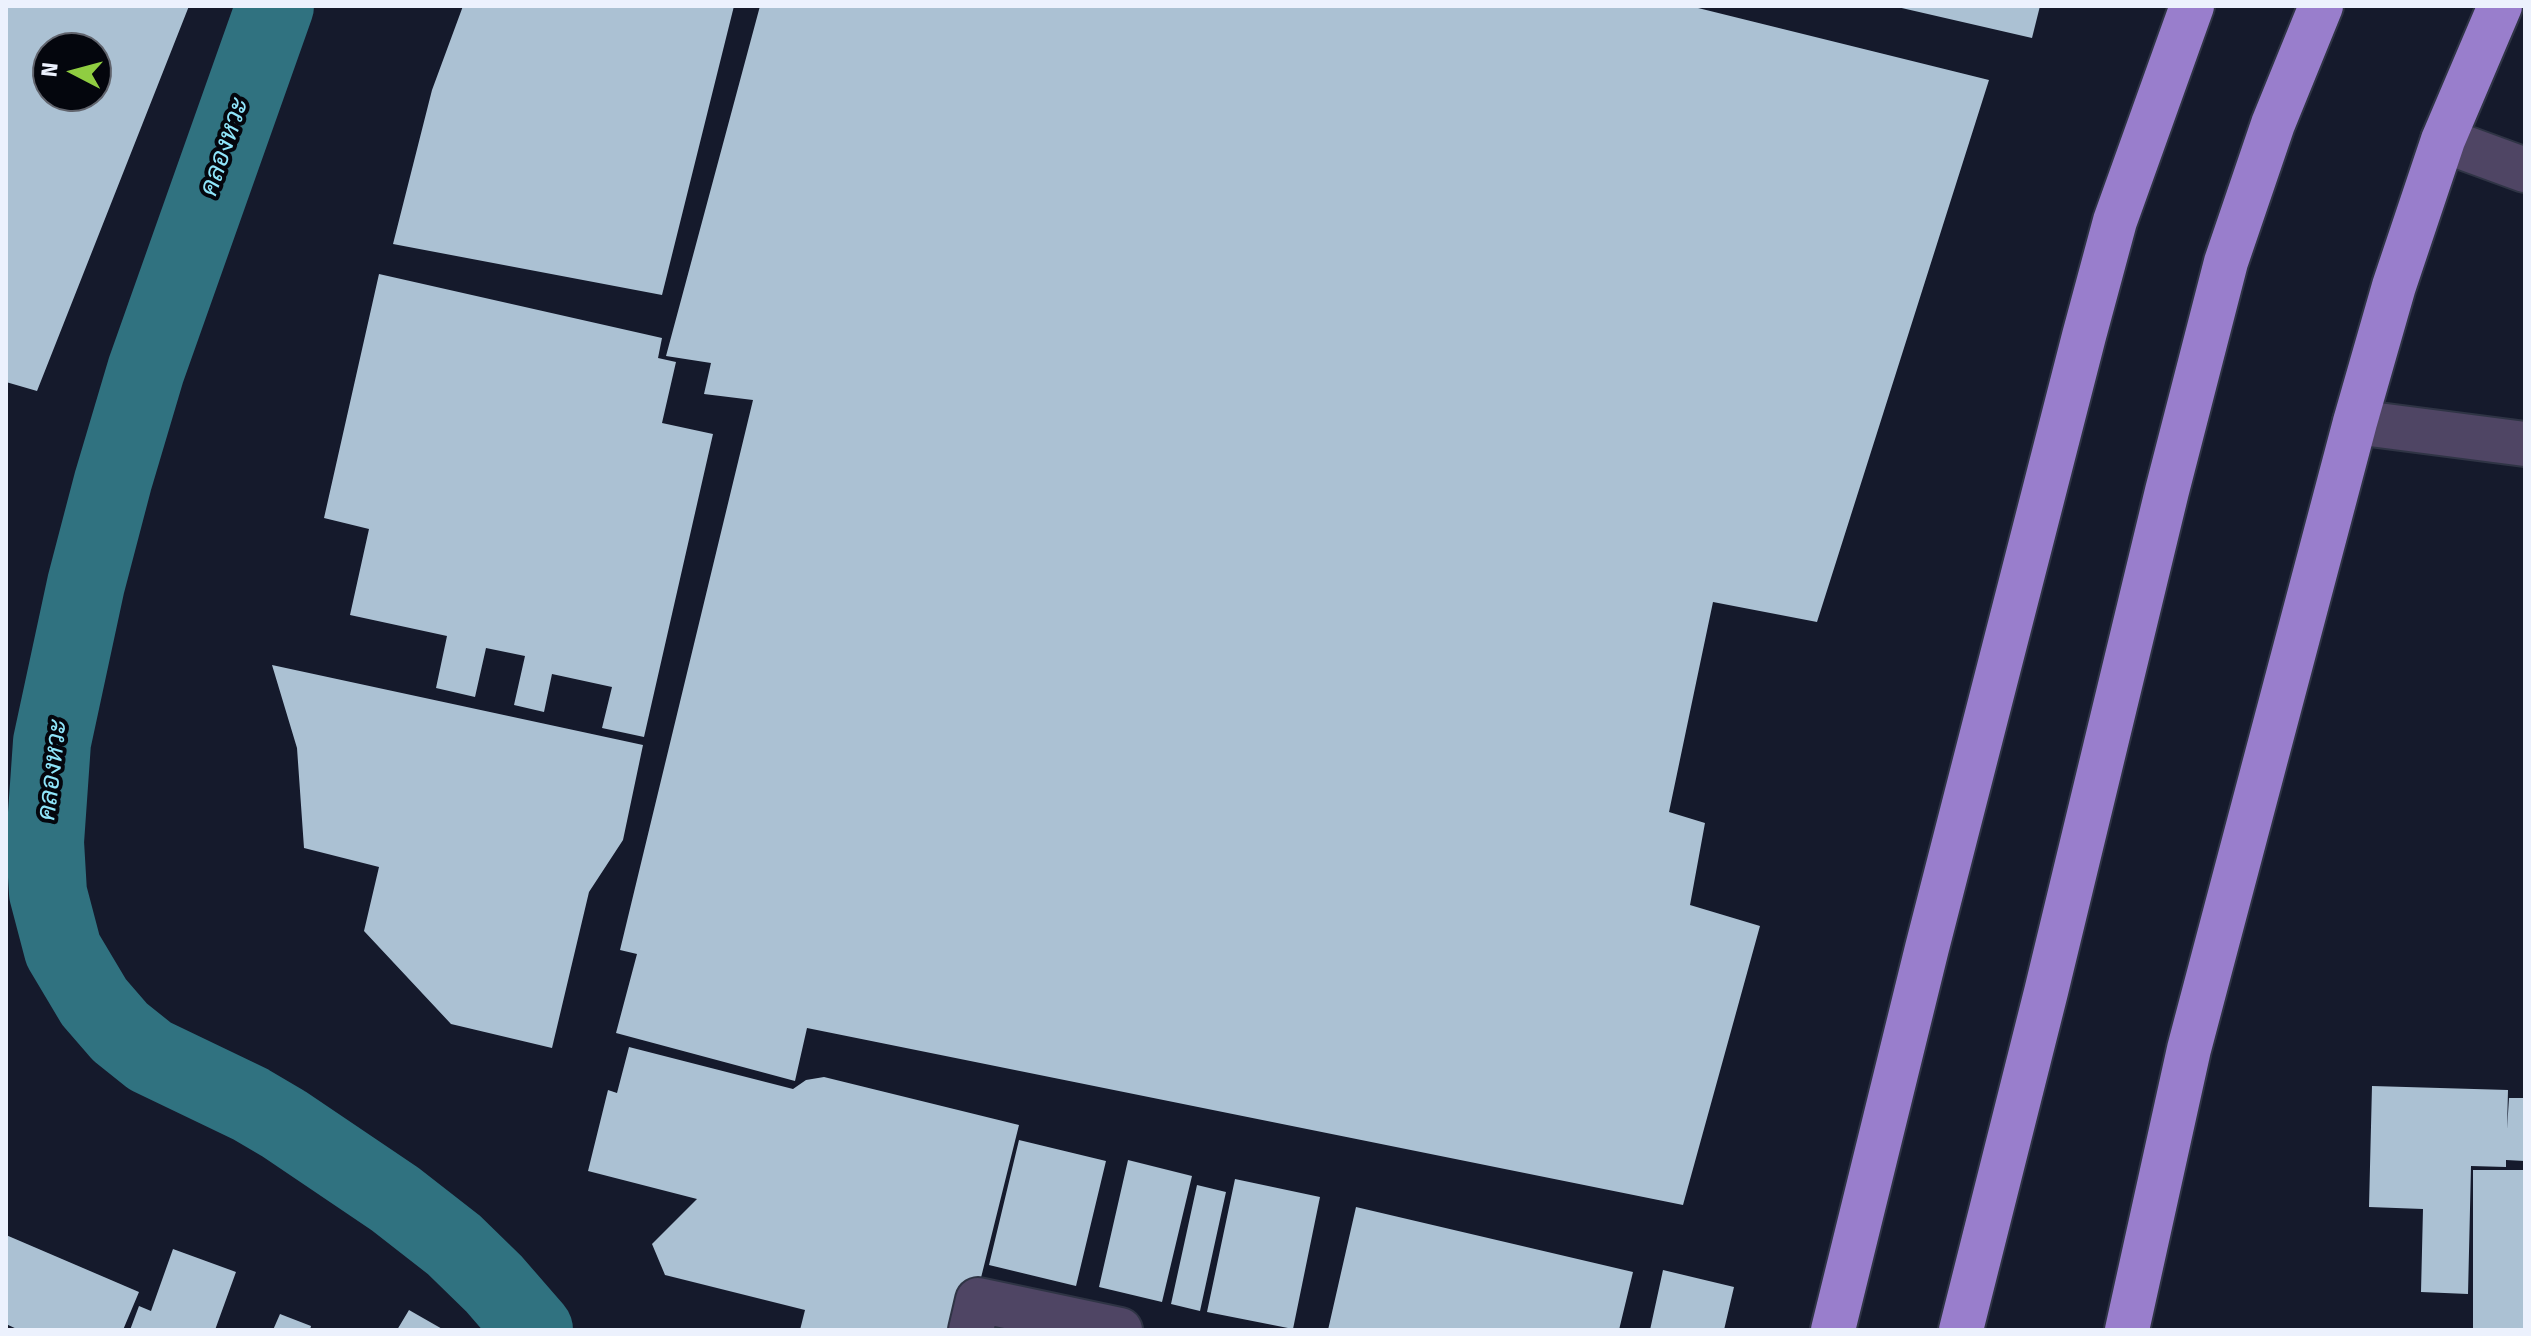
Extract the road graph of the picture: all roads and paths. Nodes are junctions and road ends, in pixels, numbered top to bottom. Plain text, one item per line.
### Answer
1 (2192, 6) edge
2 (2321, 6) edge
3 (2500, 6) edge
4 (2443, 140) junction
5 (2525, 170) edge
6 (2355, 422) junction
7 (2525, 444) edge
8 (971, 1330) edge
9 (1120, 1330) edge
10 (1833, 1330) edge
11 (1961, 1330) edge
12 (2127, 1330) edge

1 - 10 highway
2 - 11 highway
3 - 4 highway
4 - 5 street
4 - 6 highway
6 - 7 street
6 - 12 highway
8 - 9 street

